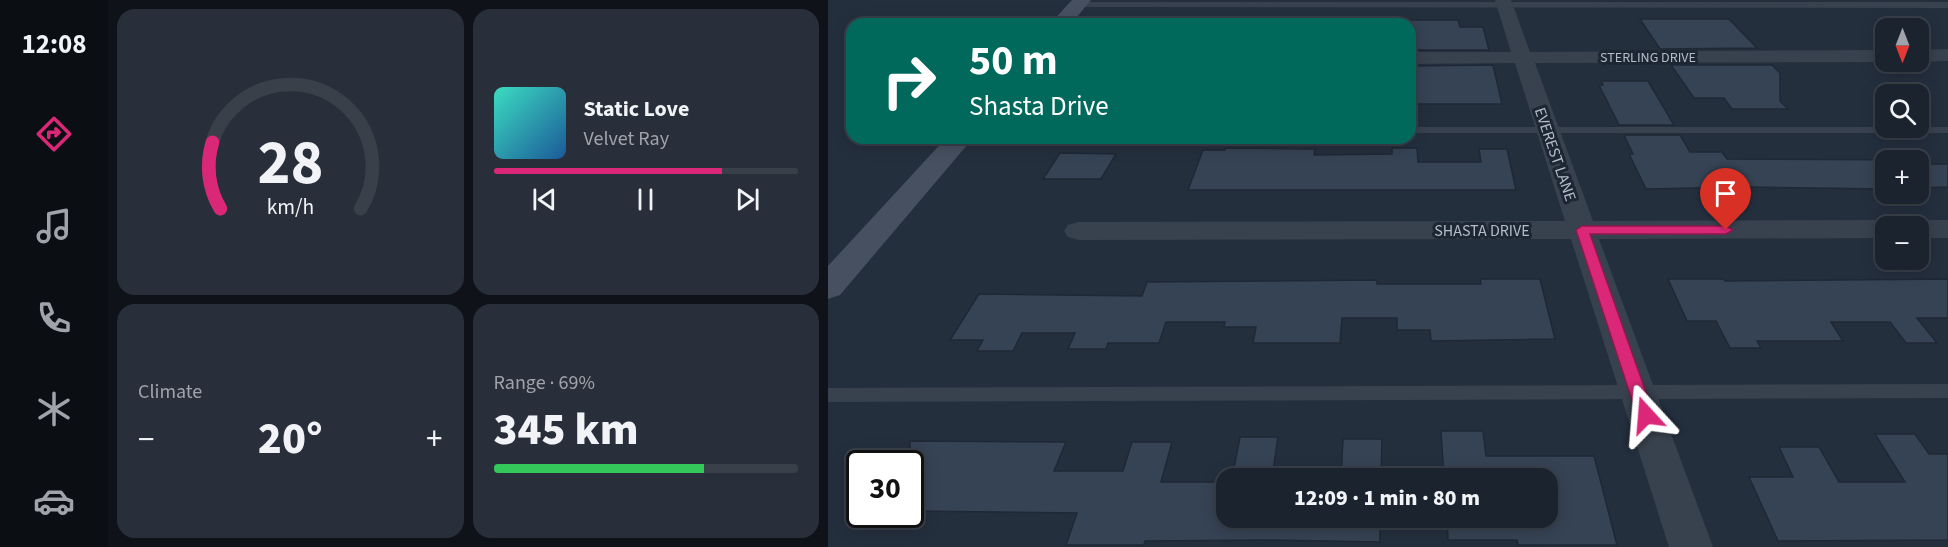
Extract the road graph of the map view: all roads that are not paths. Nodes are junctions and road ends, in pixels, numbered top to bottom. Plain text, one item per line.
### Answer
1 (1504, 2) edge
2 (1080, 3) edge
3 (1948, 5) edge
4 (1066, 18) edge
5 (1948, 55) edge
6 (1875, 56) edge
7 (1929, 56) edge
8 (1523, 57) junction
9 (1416, 58) edge
10 (1416, 130) edge
11 (1548, 130) junction
12 (1948, 130) edge
13 (955, 144) edge
14 (1875, 229) edge
15 (1929, 229) edge
16 (1948, 229) edge
17 (1582, 230) junction
18 (1077, 231) dead end
19 (828, 288) edge
20 (1948, 391) edge
21 (1638, 393) junction
22 (828, 395) edge
23 (1691, 547) edge

1 - 2 lane
1 - 3 lane
1 - 8 street, EVEREST LANE
2 - 4 main road
5 - 7 street
6 - 8 street, STERLING DRIVE
8 - 9 street, STERLING DRIVE
8 - 11 street, EVEREST LANE
10 - 11 lane
11 - 12 lane
11 - 17 street, EVEREST LANE
13 - 19 main road
14 - 17 street, SHASTA DRIVE
15 - 16 street
17 - 18 street, SHASTA DRIVE
17 - 21 street, EVEREST LANE
20 - 21 lane
21 - 22 lane
21 - 23 street, EVEREST LANE

